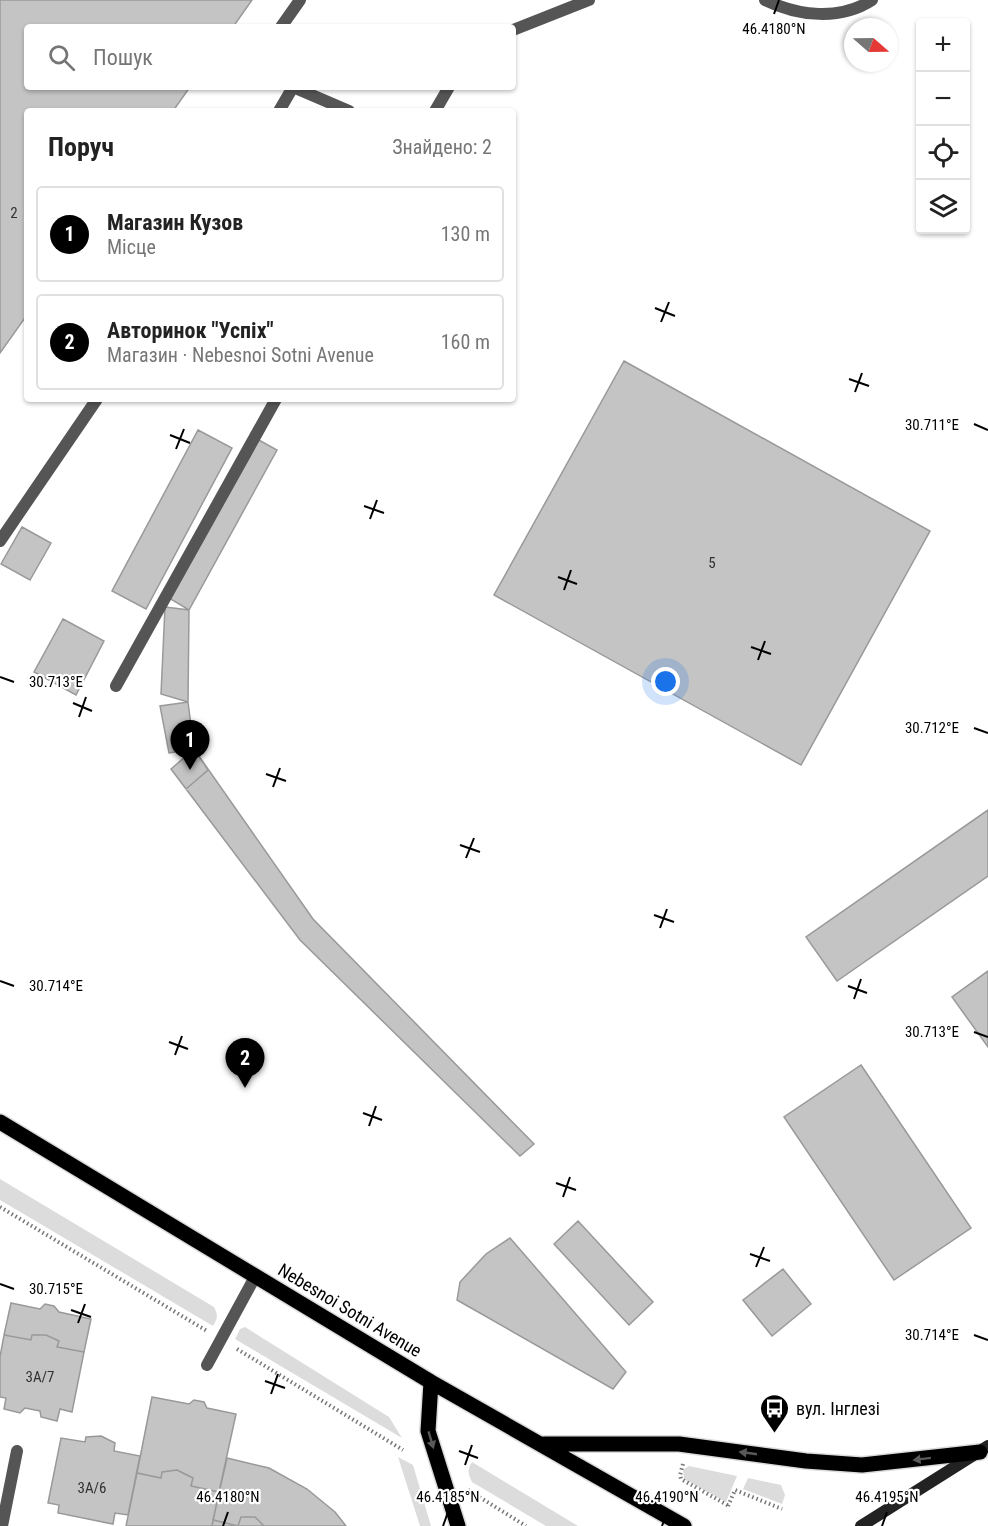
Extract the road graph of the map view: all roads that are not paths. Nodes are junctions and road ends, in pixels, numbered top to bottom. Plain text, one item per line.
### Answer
1 (300, 0) edge
2 (589, 0) edge
3 (765, 0) edge
4 (872, 0) edge
5 (283, 24) edge
6 (516, 29) edge
7 (291, 90) edge
8 (300, 90) edge
9 (447, 90) edge
10 (281, 108) edge
11 (342, 108) edge
12 (437, 108) edge
13 (95, 402) edge
14 (274, 402) edge
15 (0, 541) edge
16 (116, 686) dead end
17 (0, 1122) edge
18 (256, 1275) junction
19 (207, 1365) dead end
20 (431, 1382) junction
21 (541, 1444) junction
22 (984, 1449) edge
23 (17, 1451) dead end
24 (2, 1526) edge
25 (458, 1526) edge
26 (684, 1526) edge
27 (861, 1526) edge

1 - 5 lane
2 - 6 lane
3 - 4 lane
7 - 10 lane
8 - 11 lane
9 - 12 lane
13 - 15 lane
14 - 16 lane
17 - 18 main road, Nebesnoi Sotni Avenue
18 - 19 lane
18 - 20 main road, Nebesnoi Sotni Avenue
20 - 21 main road, Nebesnoi Sotni Avenue
20 -> 25 main road
22 -> 21 main road
21 - 26 main road, Nebesnoi Sotni Avenue
22 - 27 main road
23 - 24 lane

